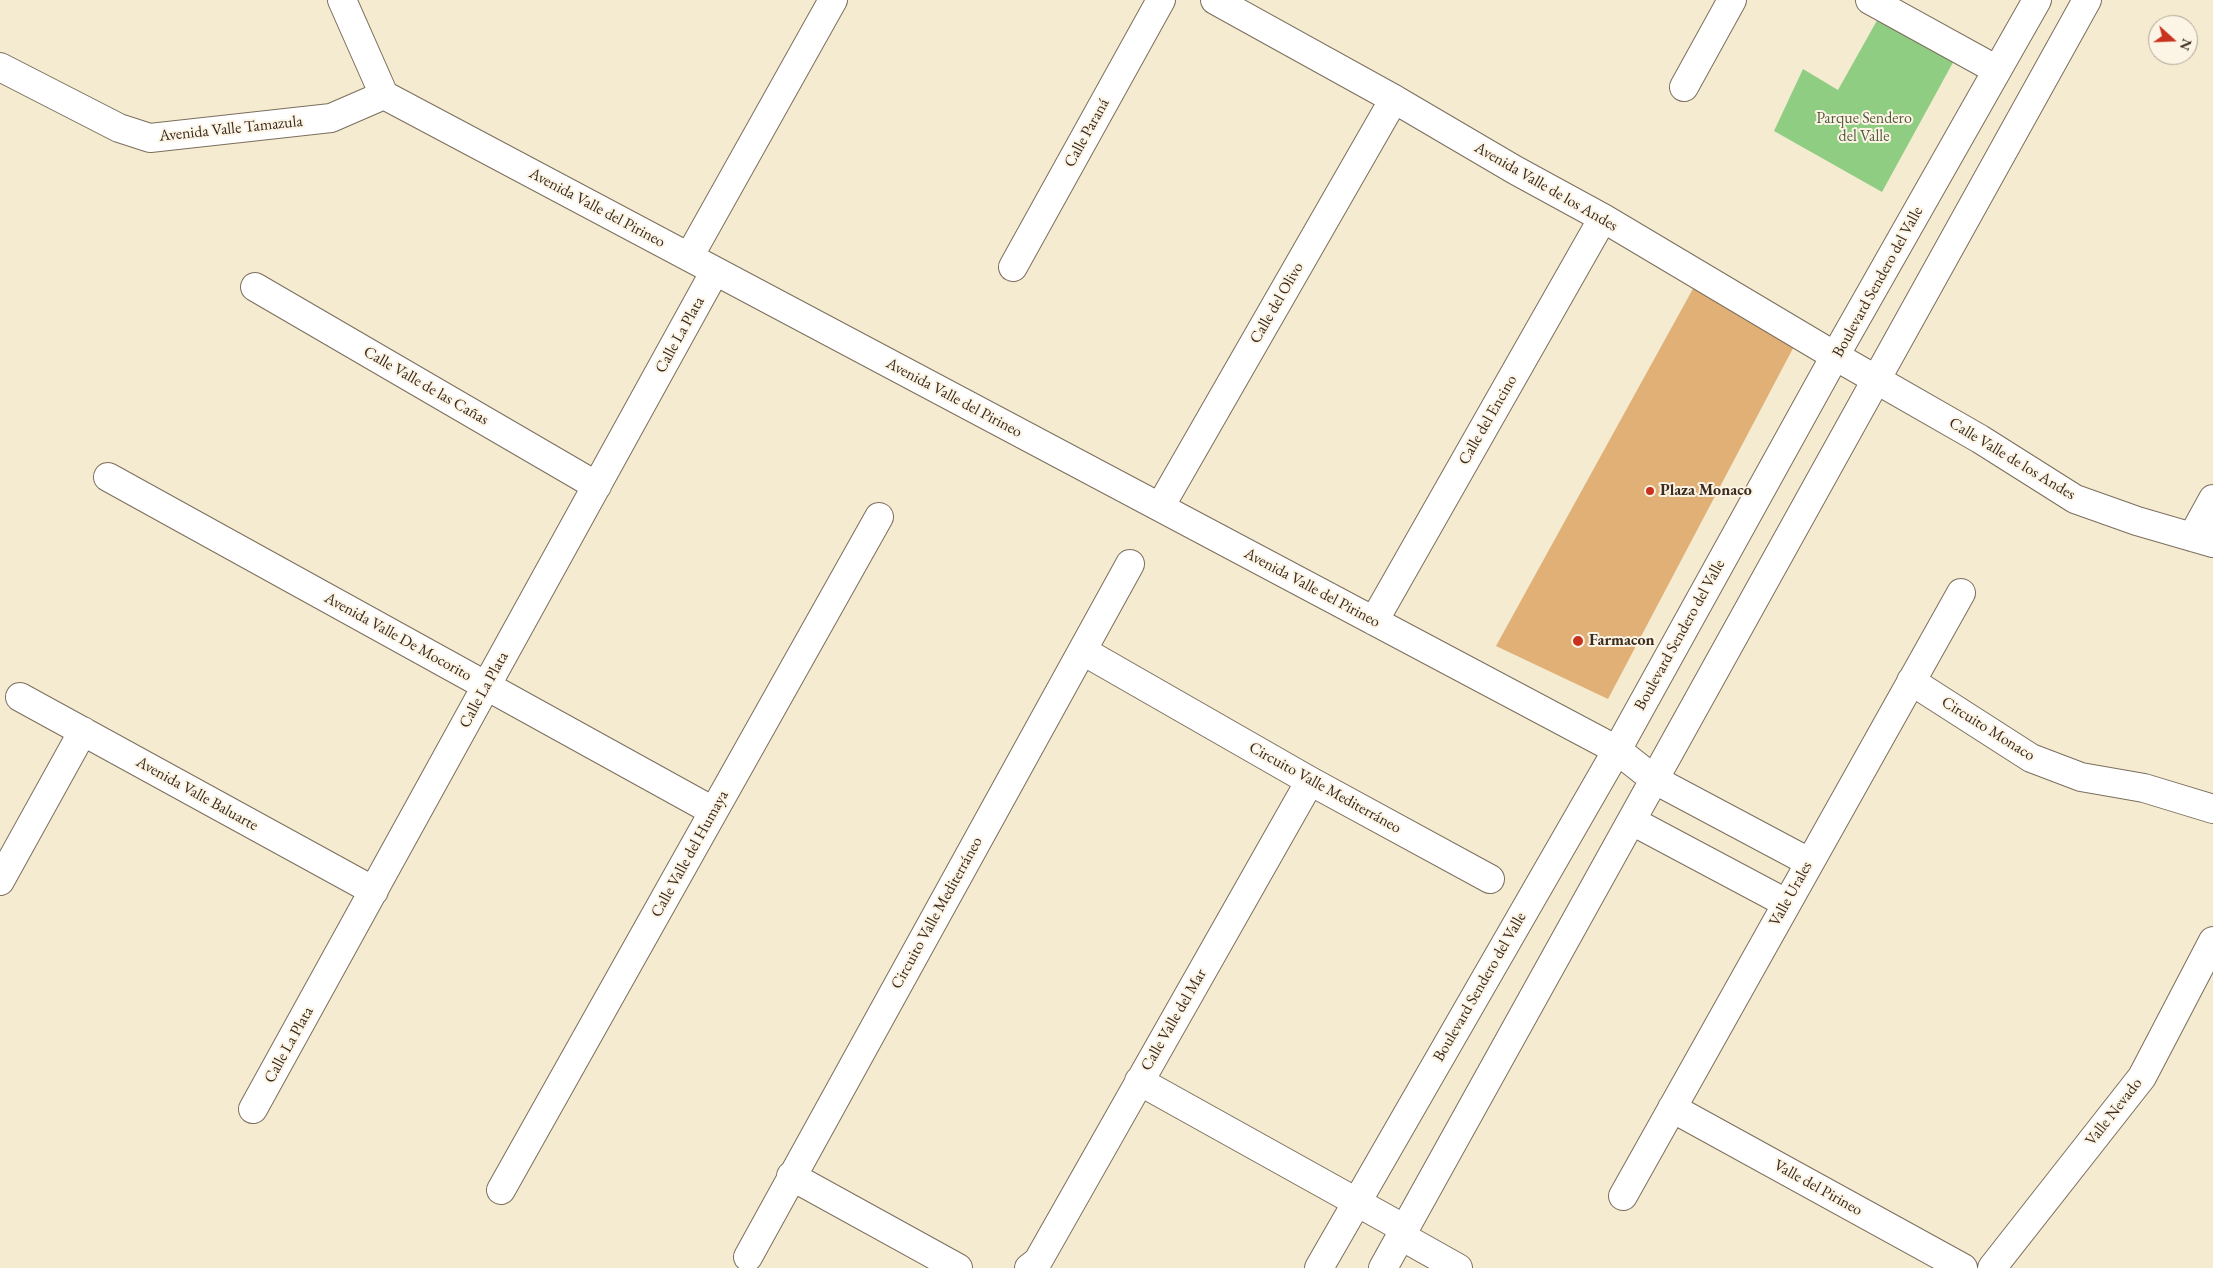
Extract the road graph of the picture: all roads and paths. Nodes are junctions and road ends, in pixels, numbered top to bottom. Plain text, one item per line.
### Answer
1 (342, 0) edge
2 (833, 0) edge
3 (1161, 0) edge
4 (1214, 0) edge
5 (1732, 0) edge
6 (1870, 0) edge
7 (2037, 0) edge
8 (2087, 0) edge
9 (0, 67) edge
10 (1997, 70) junction
11 (1684, 87) dead end
12 (384, 95) junction
13 (1394, 99) junction
14 (1603, 218) junction
15 (689, 257) junction
16 (1013, 267) dead end
17 (715, 271) junction
18 (255, 287) dead end
19 (1836, 356) junction
20 (1876, 378) junction
21 (108, 477) dead end
22 (597, 486) junction
23 (2213, 499) edge
24 (1160, 507) junction
25 (878, 517) dead end
26 (2202, 540) edge
27 (1130, 564) dead end
28 (1961, 593) dead end
29 (1374, 621) junction
30 (1083, 651) junction
31 (1911, 681) junction
32 (486, 686) junction
33 (20, 697) dead end
34 (83, 731) junction
35 (1616, 750) junction
36 (1655, 780) junction
37 (1310, 781) junction
38 (2213, 809) edge
39 (714, 811) junction
40 (1632, 821) junction
41 (1808, 862) junction
42 (1490, 879) dead end
43 (0, 881) edge
44 (374, 891) junction
45 (1786, 903) junction
46 (2213, 941) edge
47 (1139, 1081) junction
48 (1672, 1108) junction
49 (253, 1109) dead end
50 (791, 1176) junction
51 (501, 1190) dead end
52 (1623, 1196) dead end
53 (1357, 1202) junction
54 (1403, 1233) junction
55 (748, 1256) dead end
56 (1033, 1264) edge
57 (958, 1268) edge
58 (1319, 1268) edge
59 (1383, 1268) edge
60 (1458, 1268) edge
61 (1964, 1268) edge
62 (1992, 1268) edge

1 - 12 street
2 - 15 street
3 - 16 street, Calle Paraná
4 - 13 street, Avenida Valle de los Andes
5 - 11 street
6 - 10 street
7 - 10 street, Boulevard Sendero del Valle
8 - 20 street
9 - 12 street, Avenida Valle Tamazula
10 - 19 street, Boulevard Sendero del Valle
12 - 15 street, Avenida Valle del Pirineo
13 - 14 street, Avenida Valle de los Andes
13 - 24 street, Calle del Olivo
14 - 19 street, Avenida Valle de los Andes
14 - 29 street, Calle del Encino
15 - 17 street, Avenida Valle del Pirineo
17 - 22 street, Calle La Plata
17 - 24 street, Avenida Valle del Pirineo
18 - 22 street, Calle Valle de las Cañas
19 - 20 street, Avenida Valle de los Andes
19 - 35 street, Boulevard Sendero del Valle
20 - 26 street, Calle Valle de los Andes
20 - 36 street
21 - 32 street, Avenida Valle De Mocorito
22 - 32 street, Calle La Plata
23 - 26 street
24 - 29 street, Avenida Valle del Pirineo
25 - 39 street, Calle Valle del Humaya
27 - 30 street, Circuito Valle Mediterráneo
28 - 31 street, Valle Urales
29 - 35 street, Avenida Valle del Pirineo
30 - 37 street, Circuito Valle Mediterráneo
30 - 50 street, Circuito Valle Mediterráneo
31 - 38 street, Circuito Monaco
31 - 41 street, Valle Urales
32 - 39 street, Avenida Valle De Mocorito
32 - 44 street, Calle La Plata
33 - 34 street, Avenida Valle Baluarte
34 - 43 street
34 - 44 street, Avenida Valle Baluarte
35 - 36 street
35 - 53 street, Boulevard Sendero del Valle
36 - 40 street
36 - 41 street
37 - 42 street, Circuito Valle Mediterráneo
37 - 47 street, Calle Valle del Mar
39 - 51 street, Calle Valle del Humaya
40 - 45 street
40 - 54 street
41 - 45 street, Valle Urales
44 - 49 street, Calle La Plata
45 - 48 street, Valle Urales
46 - 62 street, Valle Nevado
47 - 53 street
47 - 56 street, Calle Valle del Mar
48 - 52 street, Valle Urales
48 - 61 street, Valle del Pirineo
50 - 55 street, Circuito Valle Mediterráneo
50 - 57 street
53 - 54 street
53 - 58 street, Boulevard Sendero del Valle
54 - 59 street
54 - 60 street

